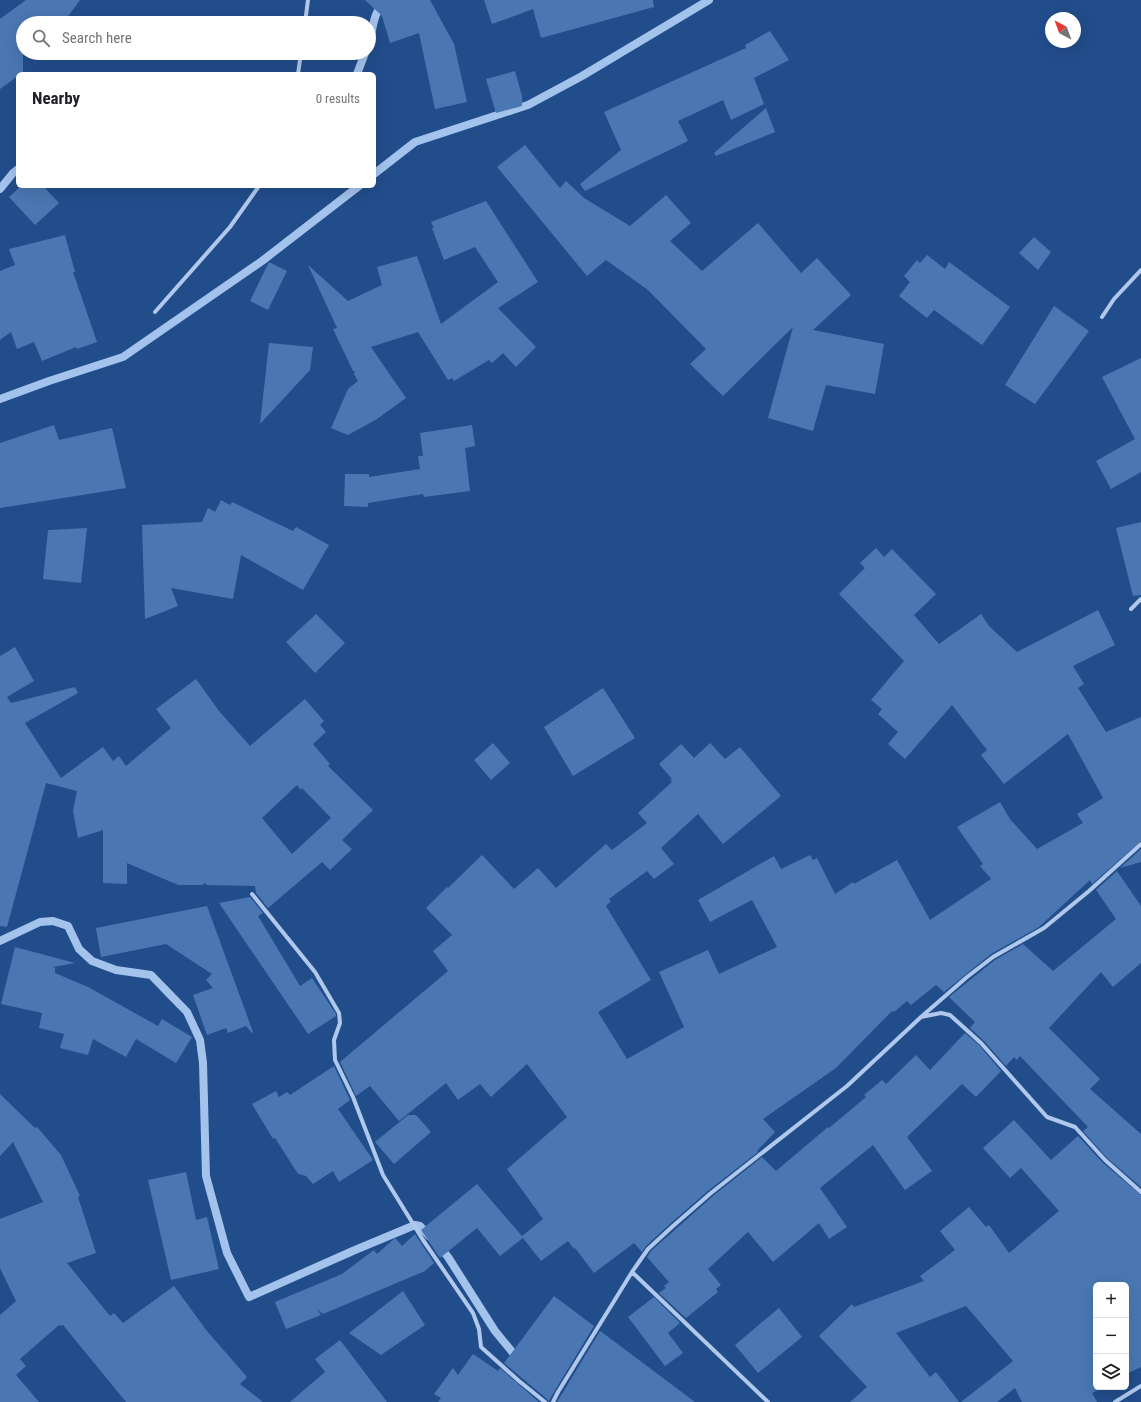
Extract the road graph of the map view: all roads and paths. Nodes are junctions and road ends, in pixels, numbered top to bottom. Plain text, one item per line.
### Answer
1 (308, 0) edge
2 (306, 16) edge
3 (300, 60) edge
4 (298, 72) edge
5 (258, 188) edge
6 (1141, 270) edge
7 (155, 312) dead end
8 (1102, 317) dead end
9 (1141, 599) edge
10 (1131, 609) dead end
11 (1141, 844) edge
12 (252, 894) dead end
13 (921, 1017) junction
14 (1141, 1192) edge
15 (632, 1272) junction
16 (1141, 1386) edge
17 (545, 1402) edge
18 (553, 1402) edge
19 (768, 1402) edge
20 (1115, 1402) edge

1 - 2 street
3 - 4 street
5 - 7 street
6 - 8 street
9 - 10 street
11 - 13 street
12 - 17 street
13 - 14 street
13 - 15 street
15 - 18 street
15 - 19 street
16 - 20 street

